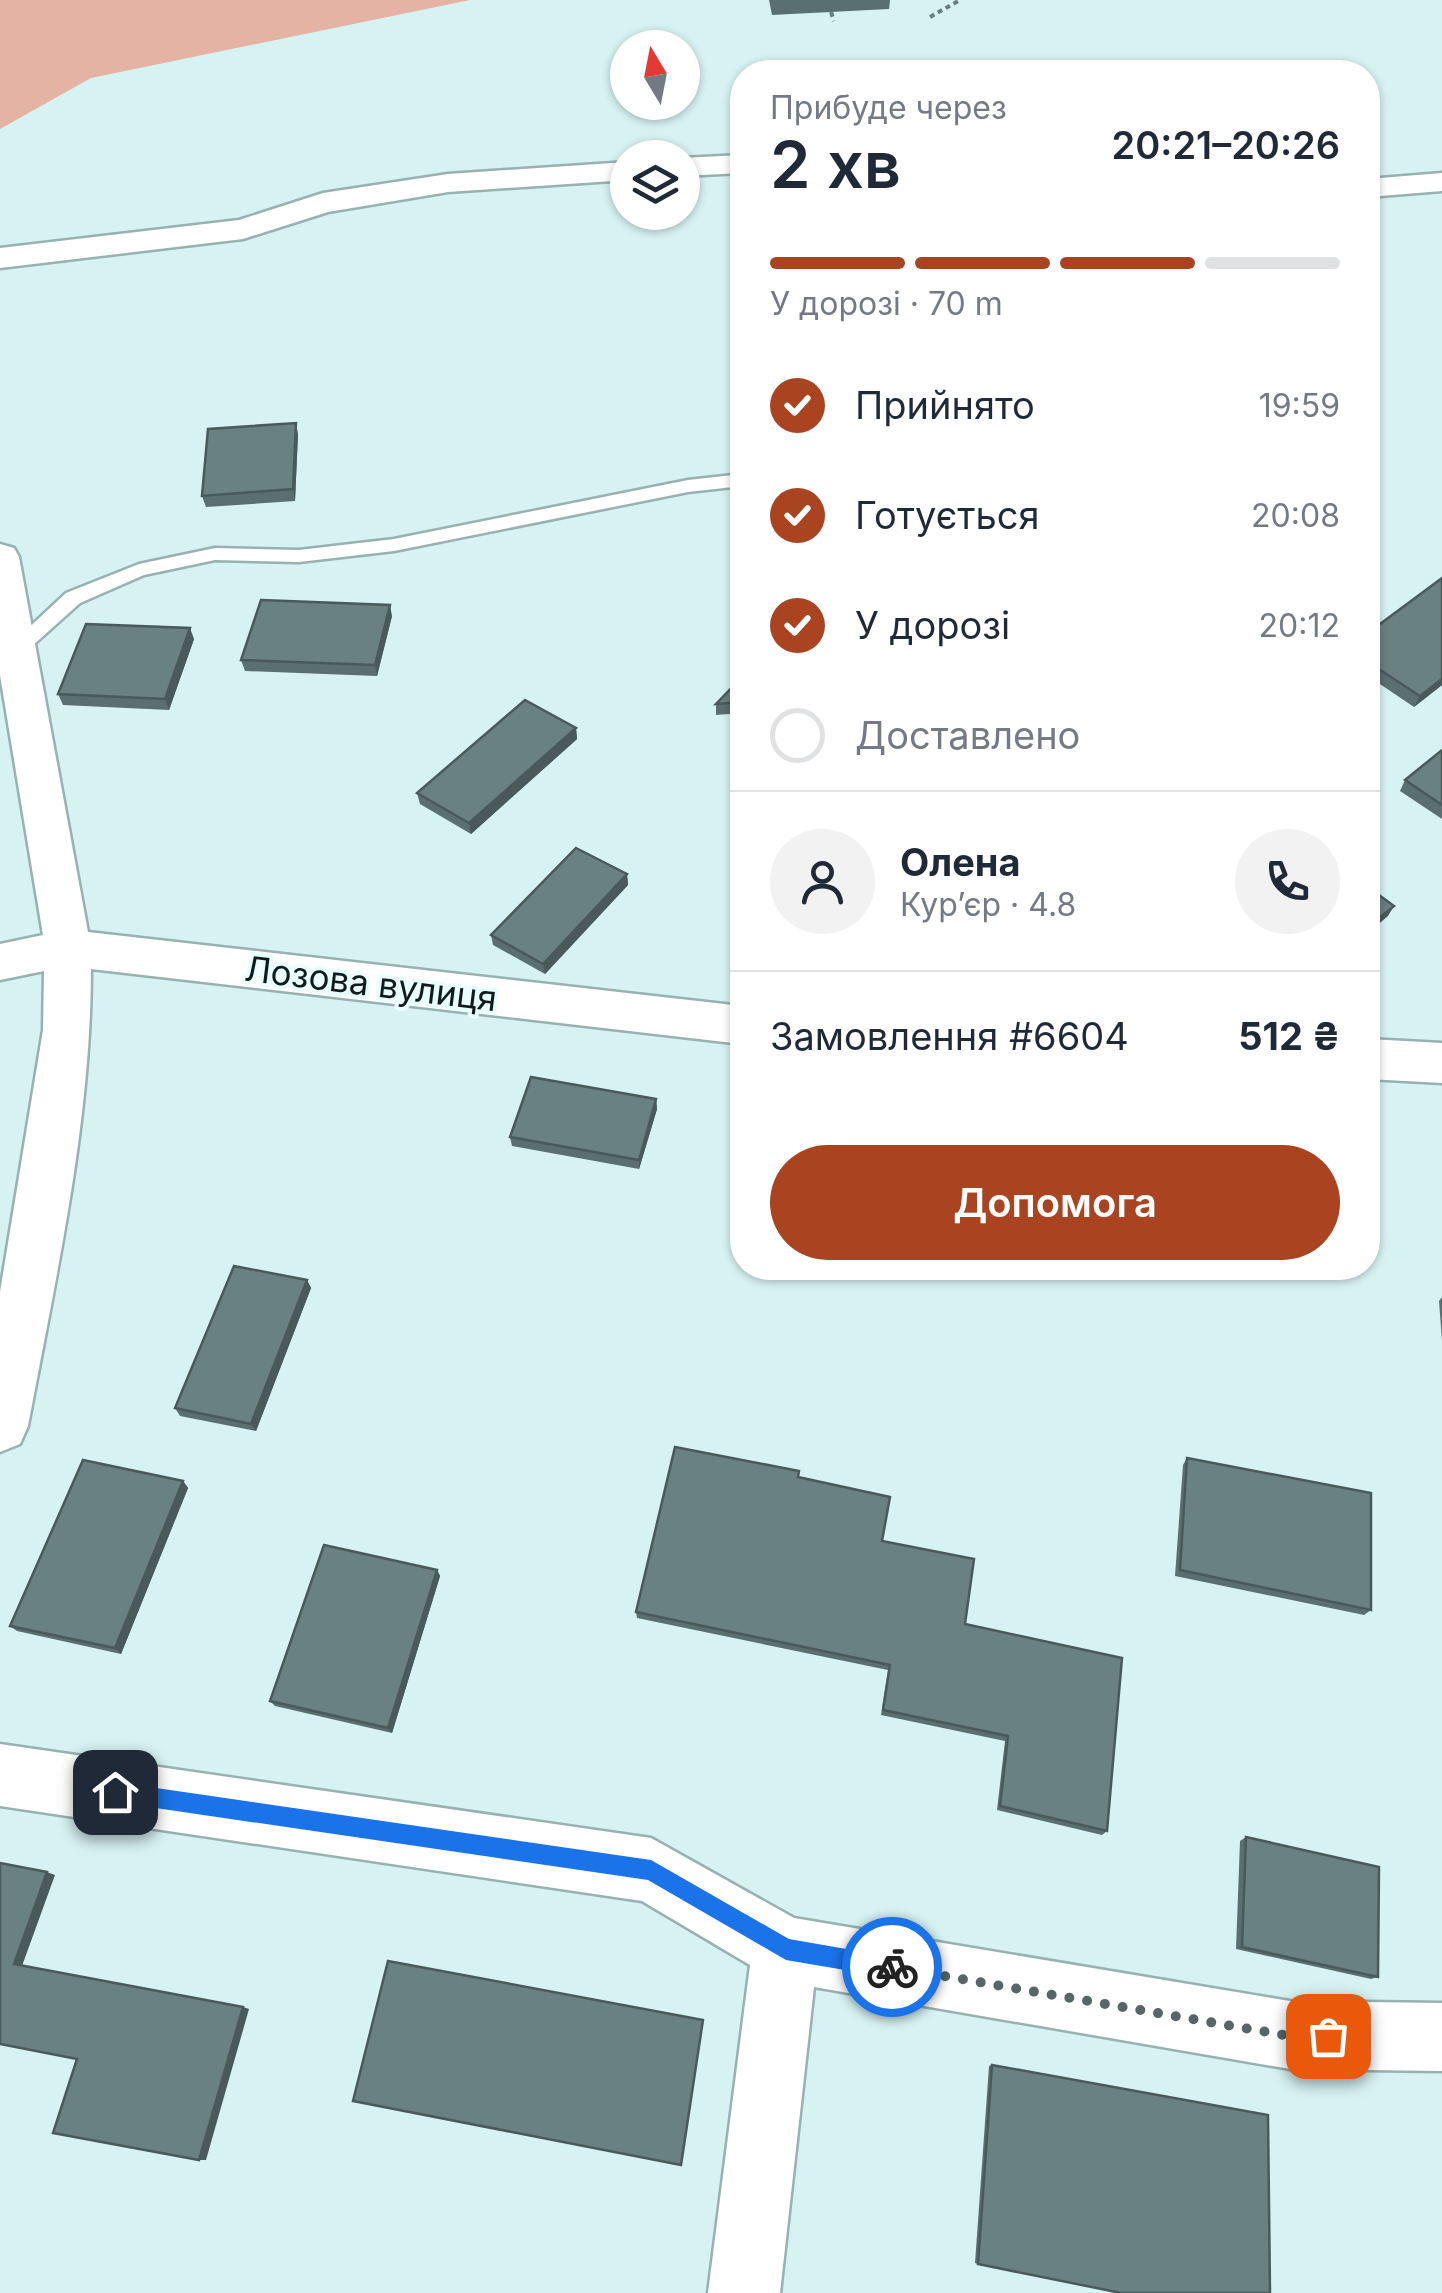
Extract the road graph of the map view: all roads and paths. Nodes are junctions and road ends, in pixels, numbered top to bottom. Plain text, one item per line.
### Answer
1 (960, 0) edge
2 (831, 12) dead end
3 (930, 17) dead end
4 (834, 22) dead end
5 (730, 165) edge
6 (700, 167) edge
7 (610, 172) edge
8 (1442, 182) edge
9 (1380, 187) edge
10 (0, 258) edge
11 (730, 481) edge
12 (0, 557) edge
13 (15, 650) junction
14 (68, 948) junction
15 (0, 962) edge
16 (730, 1024) edge
17 (1380, 1059) edge
18 (1442, 1062) edge
19 (0, 1426) edge
20 (0, 1776) edge
21 (786, 1949) junction
22 (1442, 2036) edge
23 (744, 2293) edge

1 - 3 path
2 - 4 path
5 - 6 street
7 - 10 street
8 - 9 street
11 - 13 lane
12 - 13 street
13 - 14 street
14 - 15 street, Лозова вулиця
14 - 16 street, Лозова вулиця
14 - 19 street
17 - 18 street
20 - 21 street
21 - 22 street
21 - 23 street

